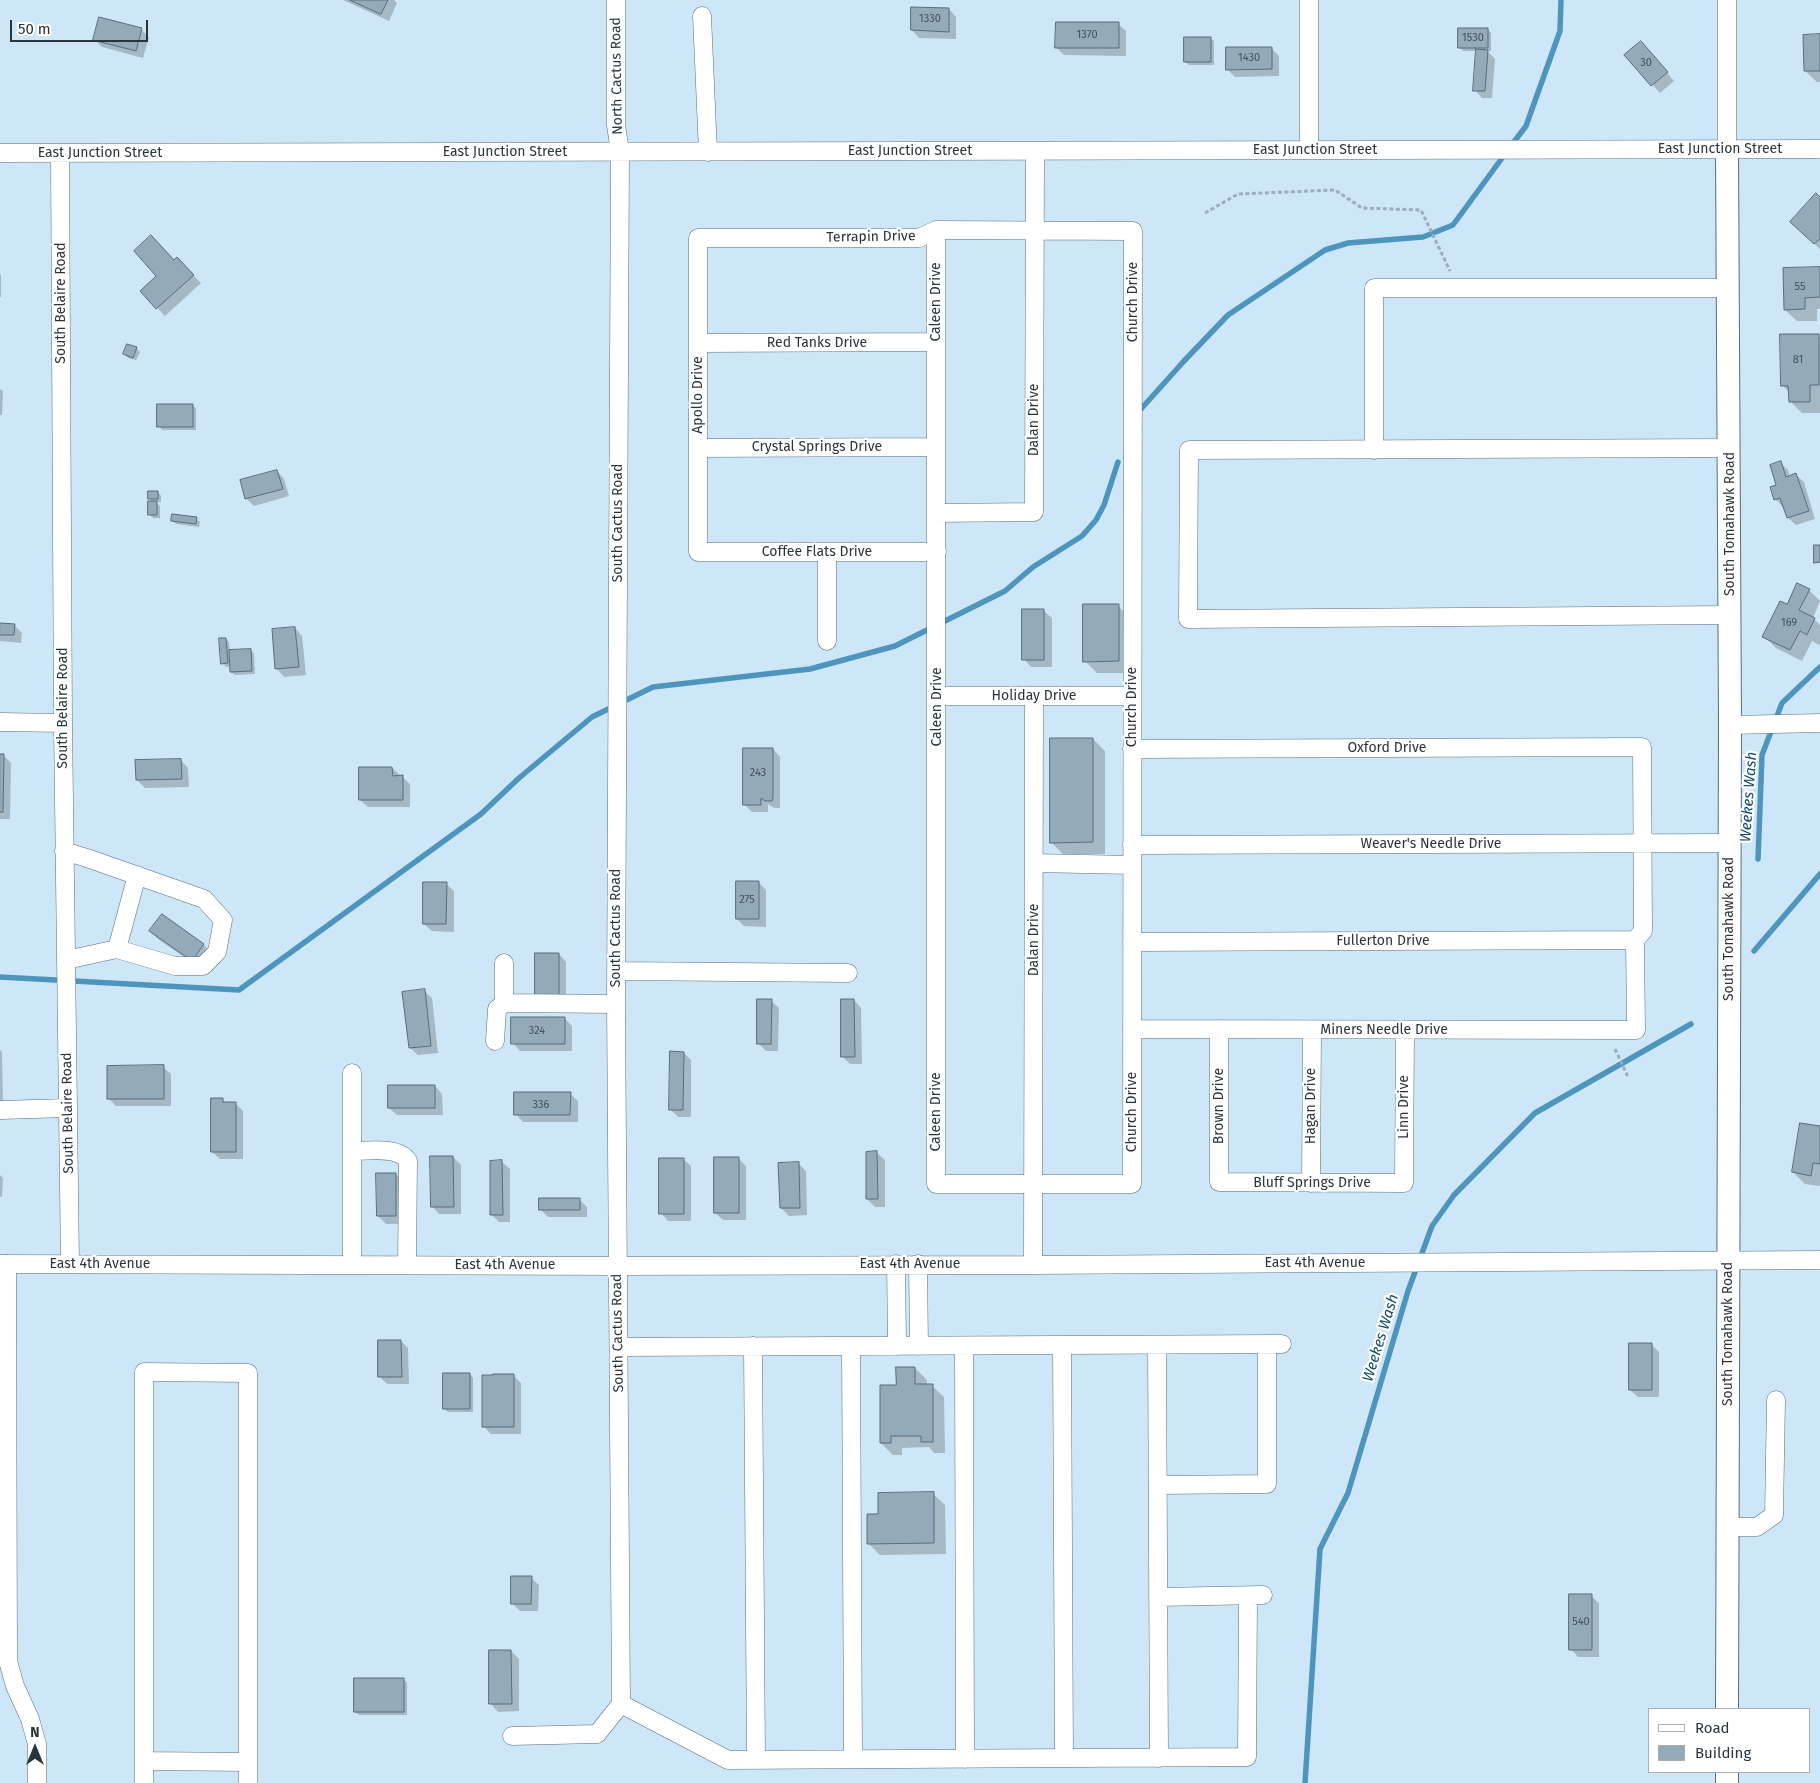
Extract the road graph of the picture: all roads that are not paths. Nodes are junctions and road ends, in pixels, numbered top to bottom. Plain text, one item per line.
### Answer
1 (616, 0) edge
2 (1308, 0) edge
3 (1727, 0) edge
4 (702, 16) dead end
5 (1727, 149) junction
6 (1820, 149) edge
7 (1308, 150) junction
8 (1035, 151) junction
9 (620, 152) junction
10 (708, 152) junction
11 (0, 153) edge
12 (60, 153) junction
13 (936, 230) junction
14 (1035, 231) junction
15 (1133, 231) joint
16 (698, 238) joint
17 (1728, 288) junction
18 (936, 342) junction
19 (698, 344) junction
20 (936, 447) junction
21 (698, 448) junction
22 (1730, 448) junction
23 (1374, 450) junction
24 (936, 513) junction
25 (698, 552) joint
26 (827, 552) junction
27 (937, 552) junction
28 (1730, 615) junction
29 (827, 641) dead end
30 (937, 696) junction
31 (1034, 696) junction
32 (1132, 696) junction
33 (0, 722) edge
34 (63, 723) junction
35 (1820, 723) edge
36 (1730, 725) junction
37 (1132, 749) junction
38 (1643, 843) junction
39 (1730, 843) junction
40 (1132, 845) junction
41 (64, 852) junction
42 (1034, 863) junction
43 (1132, 865) junction
44 (137, 875) junction
45 (1635, 940) junction
46 (1132, 942) junction
47 (117, 950) junction
48 (66, 960) junction
49 (504, 963) dead end
50 (616, 971) junction
51 (848, 973) dead end
52 (504, 1003) junction
53 (616, 1004) junction
54 (1132, 1030) junction
55 (1219, 1030) junction
56 (1312, 1030) junction
57 (1405, 1030) junction
58 (495, 1041) dead end
59 (352, 1073) dead end
60 (68, 1108) junction
61 (0, 1110) edge
62 (352, 1151) junction
63 (1219, 1182) joint
64 (1311, 1183) junction
65 (1404, 1183) joint
66 (1034, 1184) junction
67 (1728, 1260) junction
68 (1820, 1260) edge
69 (4, 1264) edge
70 (70, 1264) junction
71 (896, 1264) junction
72 (918, 1264) junction
73 (352, 1265) junction
74 (407, 1265) junction
75 (1033, 1265) junction
76 (617, 1266) junction
77 (1062, 1345) junction
78 (1158, 1345) junction
79 (619, 1346) junction
80 (753, 1346) junction
81 (851, 1346) junction
82 (897, 1346) junction
83 (919, 1346) junction
84 (964, 1346) junction
85 (4, 1374) edge
86 (1776, 1400) dead end
87 (1158, 1485) junction
88 (1728, 1527) junction
89 (1158, 1597) junction
90 (621, 1704) junction
91 (1728, 1708) edge
92 (512, 1736) dead end
93 (1064, 1758) junction
94 (1159, 1758) junction
95 (854, 1759) junction
96 (965, 1759) junction
97 (756, 1760) junction
98 (144, 1761) junction
99 (248, 1762) junction
100 (38, 1783) edge
101 (144, 1783) edge
102 (248, 1783) edge

1 - 9 street, North Cactus Road
2 - 7 street
3 - 5 street
4 - 10 street
5 - 6 street, East Junction Street
5 - 7 street, East Junction Street
5 - 17 main road, South Tomahawk Road
7 - 8 street, East Junction Street
8 - 10 street, East Junction Street
8 - 14 street
9 - 10 street, East Junction Street
9 - 12 street, East Junction Street
9 - 50 street, South Cactus Road
11 - 12 street, East Junction Street
12 - 34 street, South Belaire Road
13 - 14 street, Terrapin Drive
13 - 16 street, Terrapin Drive
13 - 18 street, Caleen Drive
14 - 15 street, Terrapin Drive
14 - 24 street, Dalan Drive
15 - 32 street, Church Drive
16 - 19 street, Apollo Drive
17 - 22 main road, South Tomahawk Road
17 - 23 street
18 - 19 street, Red Tanks Drive
18 - 20 street, Caleen Drive
19 - 21 street, Apollo Drive
20 - 21 street, Crystal Springs Drive
20 - 24 street, Caleen Drive
21 - 25 street, Apollo Drive
22 - 23 street
22 - 28 main road, South Tomahawk Road
23 - 28 street
24 - 27 street, Caleen Drive
25 - 26 street, Coffee Flats Drive
26 - 27 street, Coffee Flats Drive
26 - 29 street
27 - 30 street, Caleen Drive
28 - 36 main road, South Tomahawk Road
30 - 31 street, Holiday Drive
30 - 66 street, Caleen Drive
31 - 32 street, Holiday Drive
31 - 42 street, Dalan Drive
32 - 37 street, Church Drive
33 - 34 street
34 - 41 street, South Belaire Road
35 - 36 street
36 - 39 main road, South Tomahawk Road
37 - 38 street, Oxford Drive
37 - 40 street, Church Drive
38 - 39 street, Weaver's Needle Drive
38 - 40 street, Weaver's Needle Drive
38 - 45 street
39 - 67 main road, South Tomahawk Road
40 - 43 street, Church Drive
41 - 44 street
41 - 48 street, South Belaire Road
42 - 43 street
42 - 66 street, Dalan Drive
43 - 46 street, Church Drive
44 - 47 street
44 - 47 street
45 - 46 street, Fullerton Drive
45 - 57 street, Miners Needle Drive
46 - 54 street, Church Drive
47 - 48 street
48 - 60 street, South Belaire Road
49 - 52 street
50 - 51 street
50 - 53 street, South Cactus Road
52 - 53 street
52 - 58 street
53 - 76 street, South Cactus Road
54 - 55 street, Miners Needle Drive
54 - 66 street, Church Drive
55 - 56 street, Miners Needle Drive
55 - 63 street, Brown Drive
56 - 57 street, Miners Needle Drive
56 - 64 street, Hagan Drive
57 - 65 street, Linn Drive
59 - 62 street
60 - 61 street
60 - 70 street, South Belaire Road
62 - 73 street
62 - 74 street
63 - 64 street, Bluff Springs Drive
64 - 65 street, Bluff Springs Drive
66 - 75 street, Dalan Drive
67 - 68 street, East 4th Avenue
67 - 75 street, East 4th Avenue
67 - 88 main road, South Tomahawk Road
69 - 70 street, East 4th Avenue
69 - 85 street
70 - 73 street, East 4th Avenue
71 - 72 street, East 4th Avenue
71 - 76 street, East 4th Avenue
71 - 82 street
72 - 75 street, East 4th Avenue
72 - 83 street
73 - 74 street, East 4th Avenue
74 - 76 street, East 4th Avenue
76 - 79 street, South Cactus Road
77 - 78 street
77 - 84 street
77 - 93 street
78 - 87 street
78 - 87 street
79 - 80 street
79 - 90 street, South Cactus Road
80 - 81 street
80 - 97 street
81 - 82 street
81 - 95 street
82 - 83 street
83 - 84 street
84 - 96 street
85 - 100 street
86 - 88 street
87 - 89 street
88 - 91 main road, South Tomahawk Road
89 - 94 street
89 - 94 street
90 - 92 street
90 - 97 street
93 - 94 street
93 - 96 street
95 - 96 street
95 - 97 street
98 - 99 street
98 - 99 street
98 - 101 street
99 - 102 street

